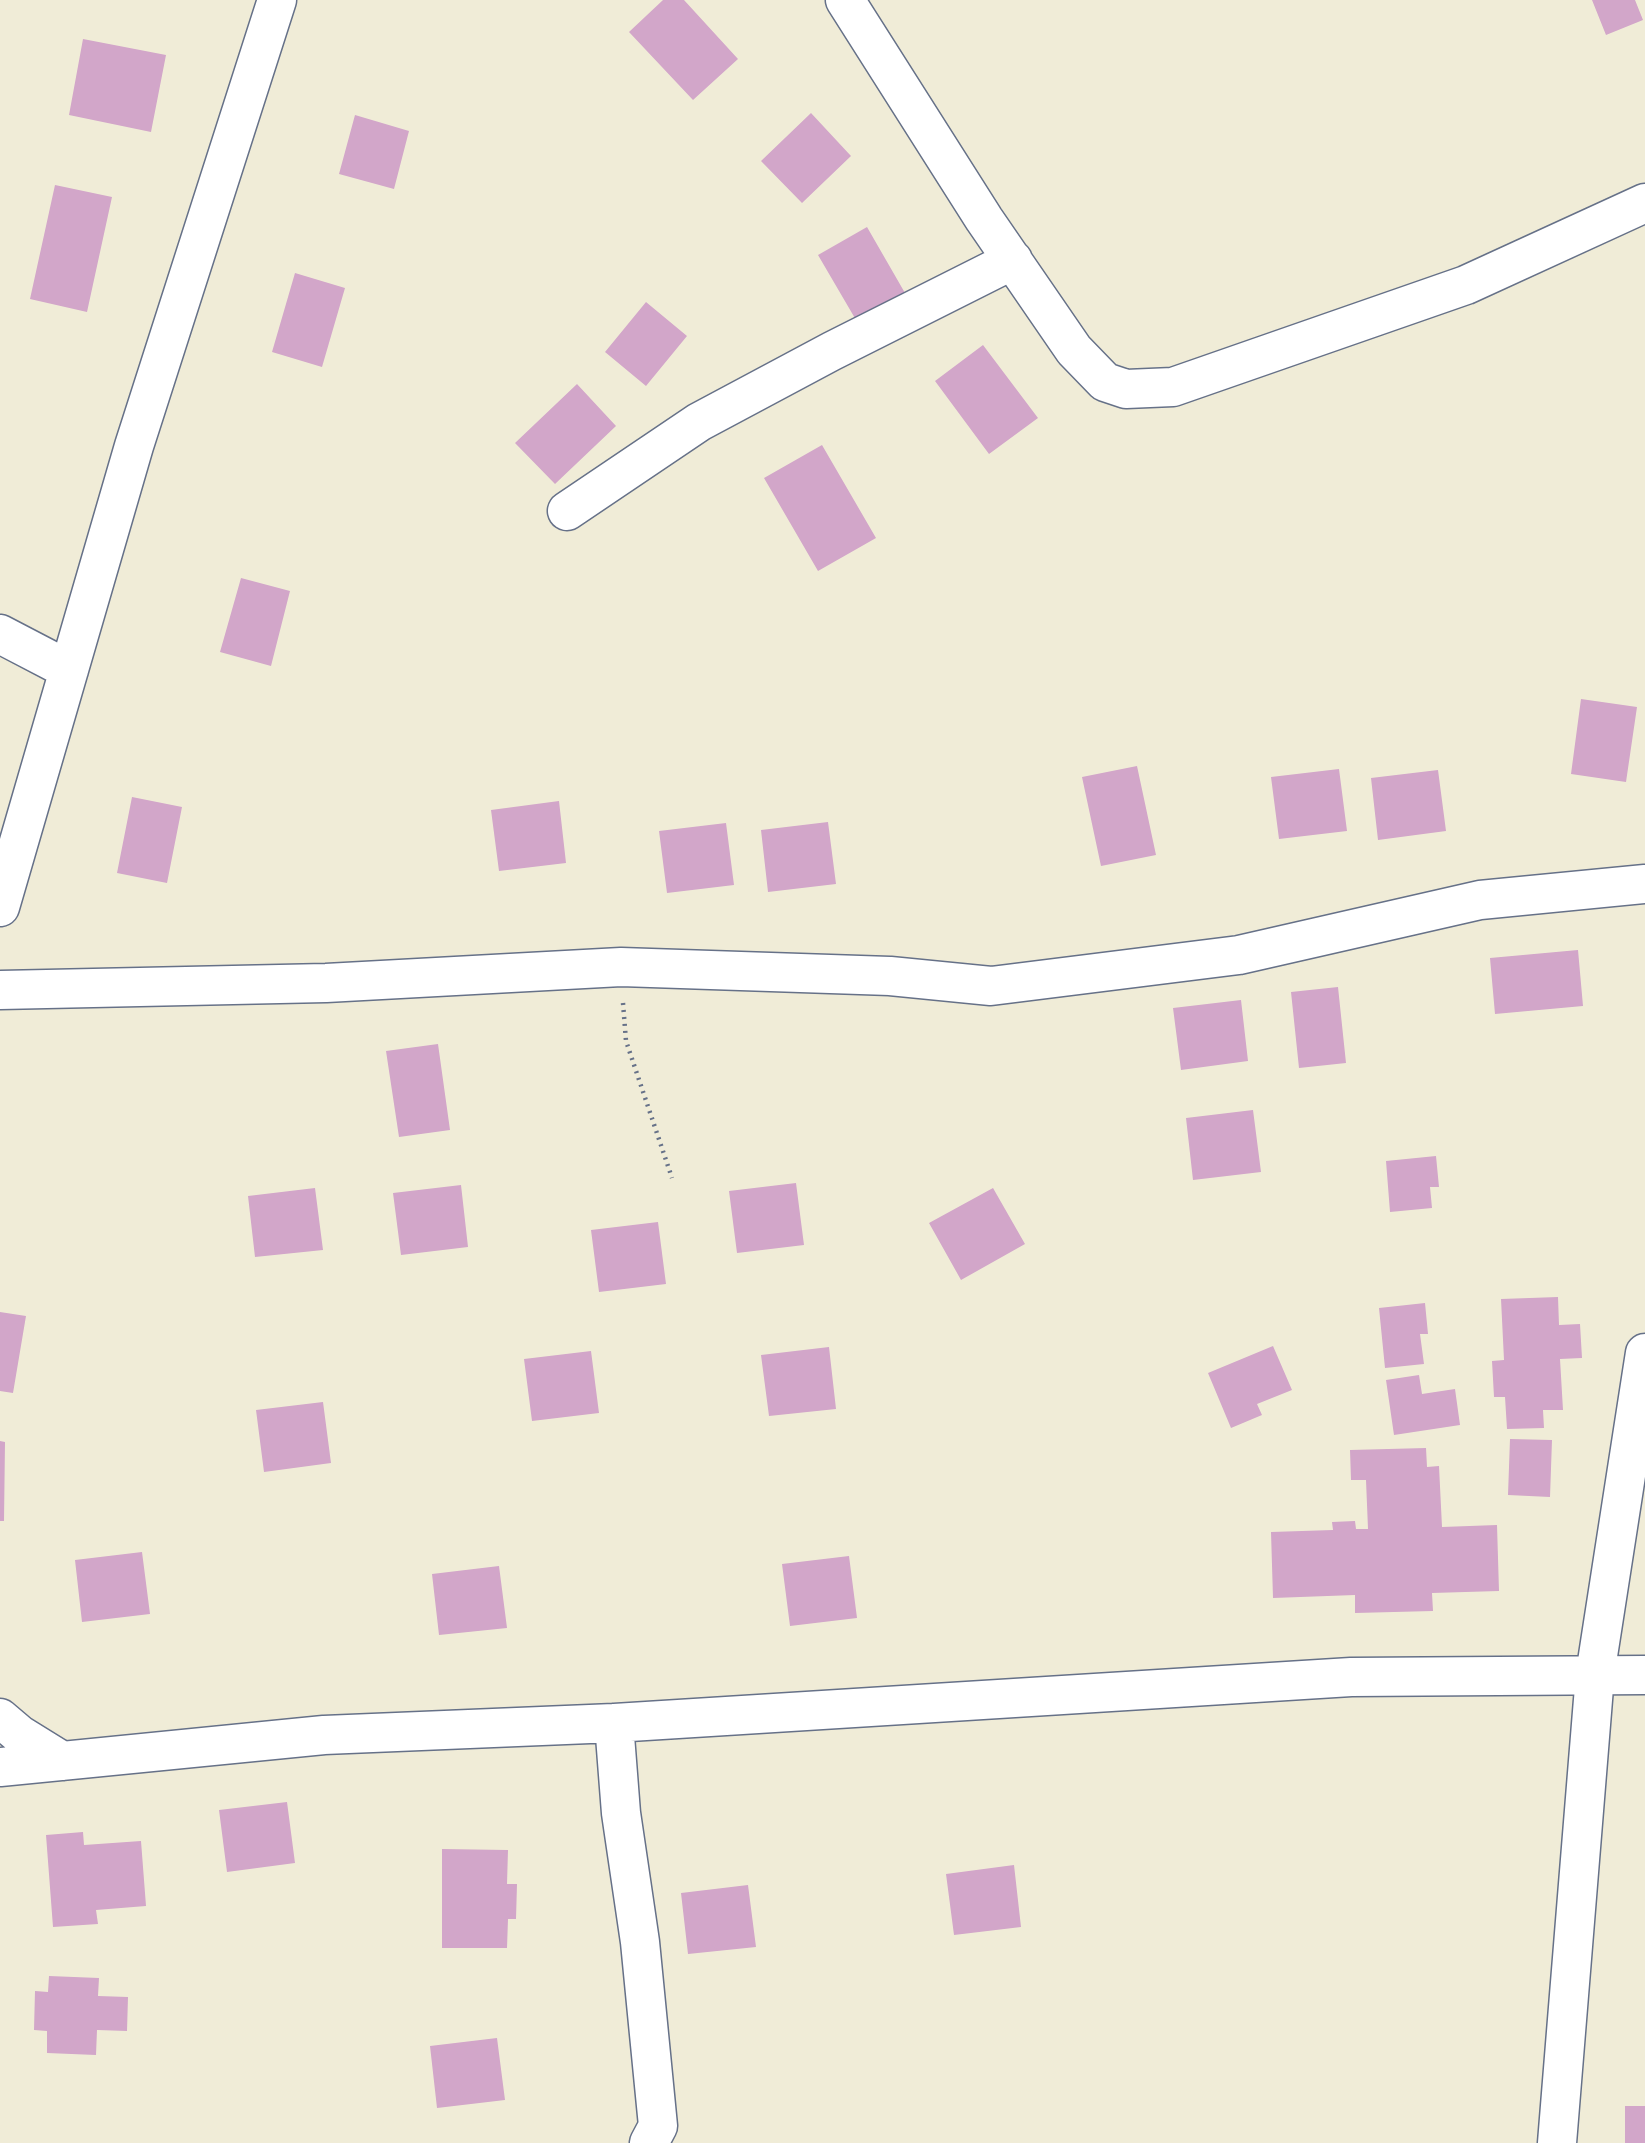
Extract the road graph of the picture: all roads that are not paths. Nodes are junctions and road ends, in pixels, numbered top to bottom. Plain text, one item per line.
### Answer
1 (277, 0) edge
2 (845, 0) edge
3 (1645, 203) edge
4 (1013, 260) junction
5 (568, 511) dead end
6 (0, 634) edge
7 (69, 670) junction
8 (1645, 884) edge
9 (0, 907) edge
10 (0, 990) edge
11 (1645, 1353) edge
12 (1595, 1675) junction
13 (1645, 1675) edge
14 (0, 1718) edge
15 (614, 1723) junction
16 (62, 1761) junction
17 (0, 1767) edge
18 (649, 2143) edge
19 (1557, 2143) edge

1 - 7 street
2 - 4 street
3 - 4 street
4 - 5 street
6 - 7 street
7 - 9 street
8 - 10 street
11 - 12 street
12 - 13 street
12 - 15 street
12 - 19 street
14 - 16 street
15 - 16 street
15 - 18 street
16 - 17 street

